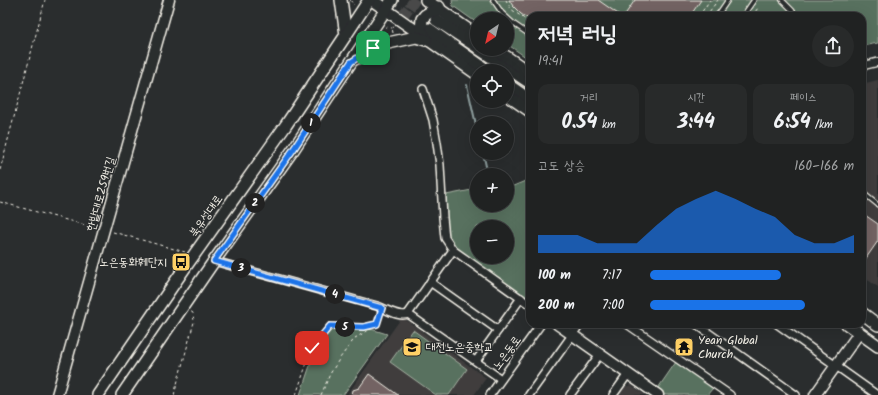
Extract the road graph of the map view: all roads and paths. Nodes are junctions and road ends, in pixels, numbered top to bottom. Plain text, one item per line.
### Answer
1 (45, 0) edge
2 (169, 0) edge
3 (341, 0) edge
4 (350, 0) edge
5 (369, 0) edge
6 (372, 0) edge
7 (426, 0) edge
8 (493, 0) edge
9 (506, 0) edge
10 (710, 0) edge
11 (718, 0) edge
12 (728, 0) edge
13 (754, 0) edge
14 (782, 0) edge
15 (388, 5) edge
16 (354, 6) dead end
17 (758, 8) dead end
18 (438, 10) edge
19 (702, 12) edge
20 (709, 12) edge
21 (720, 12) edge
22 (746, 12) edge
23 (755, 12) edge
24 (793, 12) edge
25 (526, 20) edge
26 (396, 24) dead end
27 (385, 27) dead end
28 (392, 28) junction
29 (470, 31) edge
30 (526, 32) edge
31 (393, 34) dead end
32 (346, 35) junction
33 (428, 36) junction
34 (470, 40) edge
35 (490, 56) edge
36 (505, 56) edge
37 (351, 62) junction
38 (878, 62) edge
39 (476, 64) edge
40 (866, 65) edge
41 (470, 69) edge
42 (526, 70) edge
43 (526, 81) edge
44 (423, 89) dead end
45 (514, 89) edge
46 (526, 97) edge
47 (514, 100) edge
48 (526, 108) edge
49 (0, 170) edge
50 (866, 195) edge
51 (0, 202) edge
52 (878, 205) edge
53 (104, 230) junction
54 (453, 250) junction
55 (193, 258) junction
56 (214, 261) junction
57 (430, 282) junction
58 (521, 298) junction
59 (526, 302) edge
60 (184, 305) junction
61 (382, 308) junction
62 (408, 314) junction
63 (866, 316) edge
64 (377, 324) junction
65 (878, 325) edge
66 (538, 328) edge
67 (562, 328) edge
68 (577, 328) edge
69 (633, 328) edge
70 (702, 328) edge
71 (782, 328) edge
72 (853, 328) edge
73 (498, 330) junction
74 (859, 332) junction
75 (572, 335) junction
76 (878, 346) edge
77 (600, 354) junction
78 (476, 361) junction
79 (836, 366) junction
80 (628, 374) junction
81 (501, 379) junction
82 (57, 395) edge
83 (98, 395) edge
84 (122, 395) edge
85 (174, 395) edge
86 (296, 395) edge
87 (321, 395) edge
88 (490, 395) edge
89 (529, 395) edge
90 (570, 395) edge
91 (613, 395) edge
92 (658, 395) edge
93 (730, 395) edge
94 (796, 395) edge
95 (815, 395) edge
96 (877, 395) edge

1 - 49 path
2 - 53 street, 한밭대로259번길
3 - 32 main road
4 - 16 path
5 - 32 main road, 북유성대로
6 - 15 main road
7 - 18 main road
8 - 30 lane
9 - 25 path
10 - 19 path
11 - 20 path
12 - 21 lane
13 - 22 lane
14 - 24 lane
15 - 33 main road
15 - 37 main road
17 - 23 path
18 - 29 main road
18 - 33 main road
18 - 34 main road
26 - 28 path
27 - 28 path
28 - 31 path
32 - 55 main road, 북유성대로
33 - 37 main road
33 - 39 main road
33 - 41 main road
35 - 43 main road
36 - 42 main road
37 - 56 main road
38 - 40 street
44 - 54 street
45 - 46 main road
47 - 48 main road
50 - 52 lane
51 - 53 path
53 - 55 path
53 - 82 street, 한밭대로259번길
54 - 57 street
54 - 58 street
55 - 83 main road, 북유성대로
56 - 60 main road
56 - 61 street
57 - 62 street
57 - 73 street
58 - 59 street
58 - 73 street
60 - 84 main road
60 - 85 path
61 - 62 street
61 - 64 path
62 - 78 street
63 - 65 main road
64 - 86 path
64 - 87 path
66 - 81 street, 노은동로
67 - 75 street
68 - 75 street
69 - 93 street
70 - 94 street
71 - 79 street
72 - 74 main road
73 - 78 street
74 - 76 main road
74 - 79 street
75 - 77 street
75 - 89 street
77 - 80 street
77 - 90 street
78 - 81 street
79 - 95 street
79 - 96 street
80 - 91 street
80 - 92 street
81 - 88 street, 노은동로

